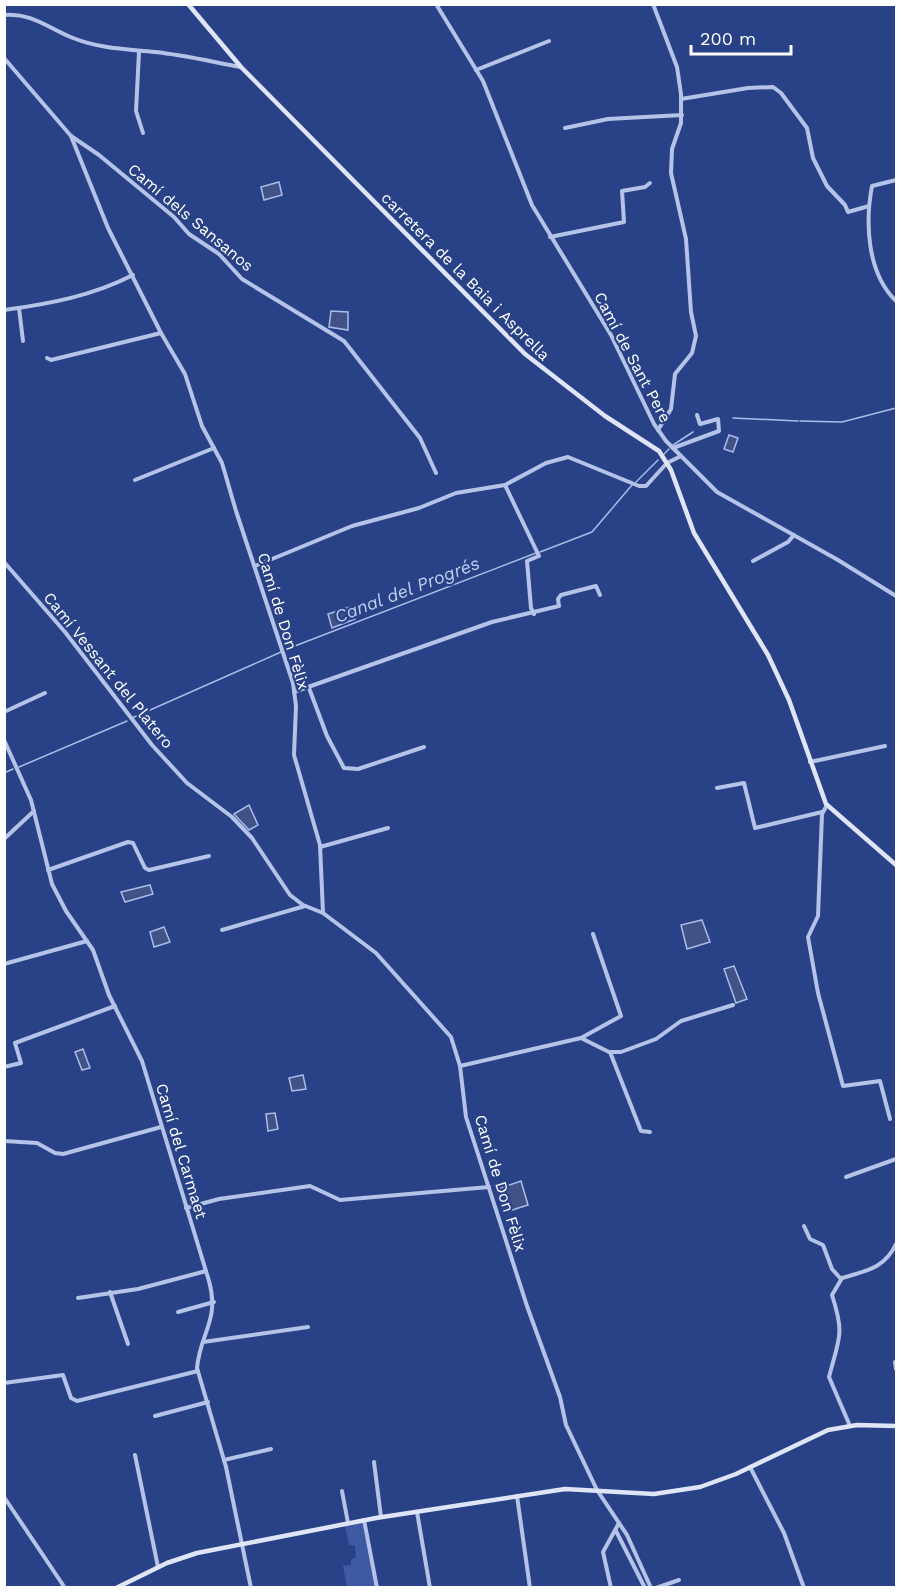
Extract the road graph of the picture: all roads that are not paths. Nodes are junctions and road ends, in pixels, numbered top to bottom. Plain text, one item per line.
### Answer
1 (188, 4) edge
2 (436, 4) edge
3 (653, 4) edge
4 (4, 15) edge
5 (549, 41) dead end
6 (140, 51) junction
7 (4, 58) edge
8 (241, 68) junction
9 (476, 70) junction
10 (681, 99) junction
11 (682, 115) junction
12 (565, 128) dead end
13 (143, 133) dead end
14 (71, 136) junction
15 (897, 180) edge
16 (651, 183) dead end
17 (869, 206) junction
18 (550, 237) junction
19 (133, 275) junction
20 (897, 301) edge
21 (19, 308) junction
22 (4, 310) edge
23 (161, 333) junction
24 (23, 341) dead end
25 (46, 358) dead end
26 (697, 415) dead end
27 (658, 430) junction
28 (214, 448) junction
29 (673, 448) junction
30 (681, 456) junction
31 (668, 463) junction
32 (436, 473) dead end
33 (135, 480) dead end
34 (505, 485) junction
35 (794, 535) junction
36 (753, 561) dead end
37 (4, 562) edge
38 (255, 566) junction
39 (600, 595) dead end
40 (897, 596) edge
41 (534, 614) junction
42 (309, 688) junction
43 (294, 692) junction
44 (45, 693) dead end
45 (4, 712) edge
46 (4, 740) edge
47 (885, 746) dead end
48 (424, 747) dead end
49 (810, 762) junction
50 (717, 788) dead end
51 (827, 806) junction
52 (34, 811) junction
53 (823, 812) junction
54 (388, 828) dead end
55 (4, 839) edge
56 (320, 847) junction
57 (209, 856) dead end
58 (897, 865) edge
59 (48, 870) junction
60 (306, 906) junction
61 (323, 913) junction
62 (222, 930) dead end
63 (593, 934) dead end
64 (87, 941) junction
65 (4, 964) edge
66 (732, 1005) dead end
67 (114, 1006) junction
68 (581, 1038) junction
69 (610, 1052) junction
70 (460, 1066) junction
71 (4, 1067) edge
72 (890, 1119) dead end
73 (161, 1126) junction
74 (650, 1132) dead end
75 (4, 1141) edge
76 (897, 1159) edge
77 (846, 1177) dead end
78 (489, 1187) junction
79 (186, 1208) junction
80 (804, 1227) dead end
81 (897, 1244) edge
82 (206, 1271) junction
83 (841, 1279) junction
84 (110, 1292) junction
85 (78, 1298) dead end
86 (214, 1302) junction
87 (178, 1312) dead end
88 (308, 1327) dead end
89 (202, 1342) junction
90 (128, 1344) dead end
91 (895, 1362) edge
92 (897, 1369) edge
93 (198, 1371) junction
94 (4, 1383) edge
95 (208, 1402) junction
96 (155, 1416) dead end
97 (850, 1426) junction
98 (897, 1426) edge
99 (271, 1449) dead end
100 (135, 1455) dead end
101 (224, 1460) junction
102 (374, 1462) dead end
103 (750, 1467) junction
104 (597, 1490) junction
105 (342, 1491) dead end
106 (517, 1496) junction
107 (4, 1497) edge
108 (417, 1512) junction
109 (381, 1517) junction
110 (364, 1520) junction
111 (348, 1523) junction
112 (619, 1523) junction
113 (616, 1530) junction
114 (243, 1544) junction
115 (158, 1566) junction
116 (679, 1580) dead end
117 (65, 1587) edge
118 (116, 1587) edge
119 (251, 1587) edge
120 (377, 1587) edge
121 (430, 1587) edge
122 (530, 1587) edge
123 (611, 1587) edge
124 (645, 1587) edge
125 (653, 1587) edge
126 (804, 1587) edge

1 - 8 main road, carretera de la Baia i Asprella
2 - 9 street, Camí de Sant Pere
3 - 10 street
4 - 6 street
5 - 9 street
6 - 8 street
6 - 13 street
7 - 14 street, Camí de Don Fèlix
8 - 31 main road, carretera de la Baia i Asprella
9 - 18 street, Camí de Sant Pere
10 - 11 street
10 - 17 street
11 - 12 street
11 - 27 street
14 - 19 street, Camí de Don Fèlix
14 - 32 street, Camí dels Sansanos
15 - 17 street
16 - 18 street
17 - 20 street
18 - 27 street, Camí de Sant Pere
19 - 21 street
19 - 23 street, Camí de Don Fèlix
21 - 22 street
21 - 24 street
23 - 25 street
23 - 28 street, Camí de Don Fèlix
26 - 29 street
27 - 29 street, Camí de Sant Pere
28 - 33 street
28 - 38 street, Camí de Don Fèlix
29 - 30 street, Camí de Sant Pere
30 - 31 street
30 - 35 street, Camí de Sant Pere
31 - 34 street
31 - 49 main road, carretera de la Baia i Asprella
34 - 38 street
34 - 41 street
35 - 36 street
35 - 40 street, Camí de Sant Pere
37 - 60 street, Camí Vessant del Platero
38 - 43 street, Camí de Don Fèlix
39 - 41 street
41 - 42 street
42 - 43 street
42 - 48 street
43 - 56 street, Camí de Don Fèlix
44 - 45 street
46 - 52 street, Camí del Carmaet
47 - 49 street
49 - 51 main road, carretera de la Baia i Asprella
50 - 53 street
51 - 53 street
51 - 58 main road, carretera de la Baia i Asprella
52 - 55 street
52 - 59 street, Camí del Carmaet
53 - 72 street
54 - 56 street
56 - 61 street, Camí de Don Fèlix
57 - 59 street
59 - 64 street, Camí del Carmaet
60 - 61 street, Camí Vessant del Platero
60 - 62 street
61 - 70 street, Camí de Don Fèlix
63 - 68 street
64 - 65 street
64 - 67 street, Camí del Carmaet
66 - 69 street
67 - 71 street
67 - 73 street, Camí del Carmaet
68 - 69 street
68 - 70 street
69 - 74 street
70 - 78 street, Camí de Don Fèlix
73 - 75 street
73 - 79 street, Camí del Carmaet
76 - 77 street
78 - 79 street
78 - 104 street, Camí de Don Fèlix
79 - 82 street, Camí del Carmaet
80 - 83 street
81 - 83 street
82 - 84 street
82 - 86 street, Camí del Carmaet
83 - 97 street
84 - 85 street
84 - 90 street
86 - 87 street
86 - 89 street, Camí del Carmaet
88 - 89 street
89 - 93 street, Camí del Carmaet
91 - 92 street
93 - 94 street
93 - 95 street, Camí del Carmaet
95 - 96 street
95 - 101 street, Camí del Carmaet
97 - 98 main road
97 - 103 main road
99 - 101 street
100 - 115 street
101 - 114 street, Camí del Carmaet
102 - 109 street
103 - 104 main road
103 - 126 street
104 - 106 main road
104 - 112 street, Camí de Don Fèlix
105 - 111 street
106 - 108 main road
106 - 122 street
107 - 117 street
108 - 109 main road
108 - 121 street
109 - 110 main road
110 - 111 main road
110 - 120 street
111 - 114 main road
112 - 113 street
112 - 125 street, Camí de Don Fèlix
113 - 123 street
113 - 124 street
114 - 115 main road
114 - 119 street, Camí del Carmaet
115 - 118 main road
116 - 125 street

